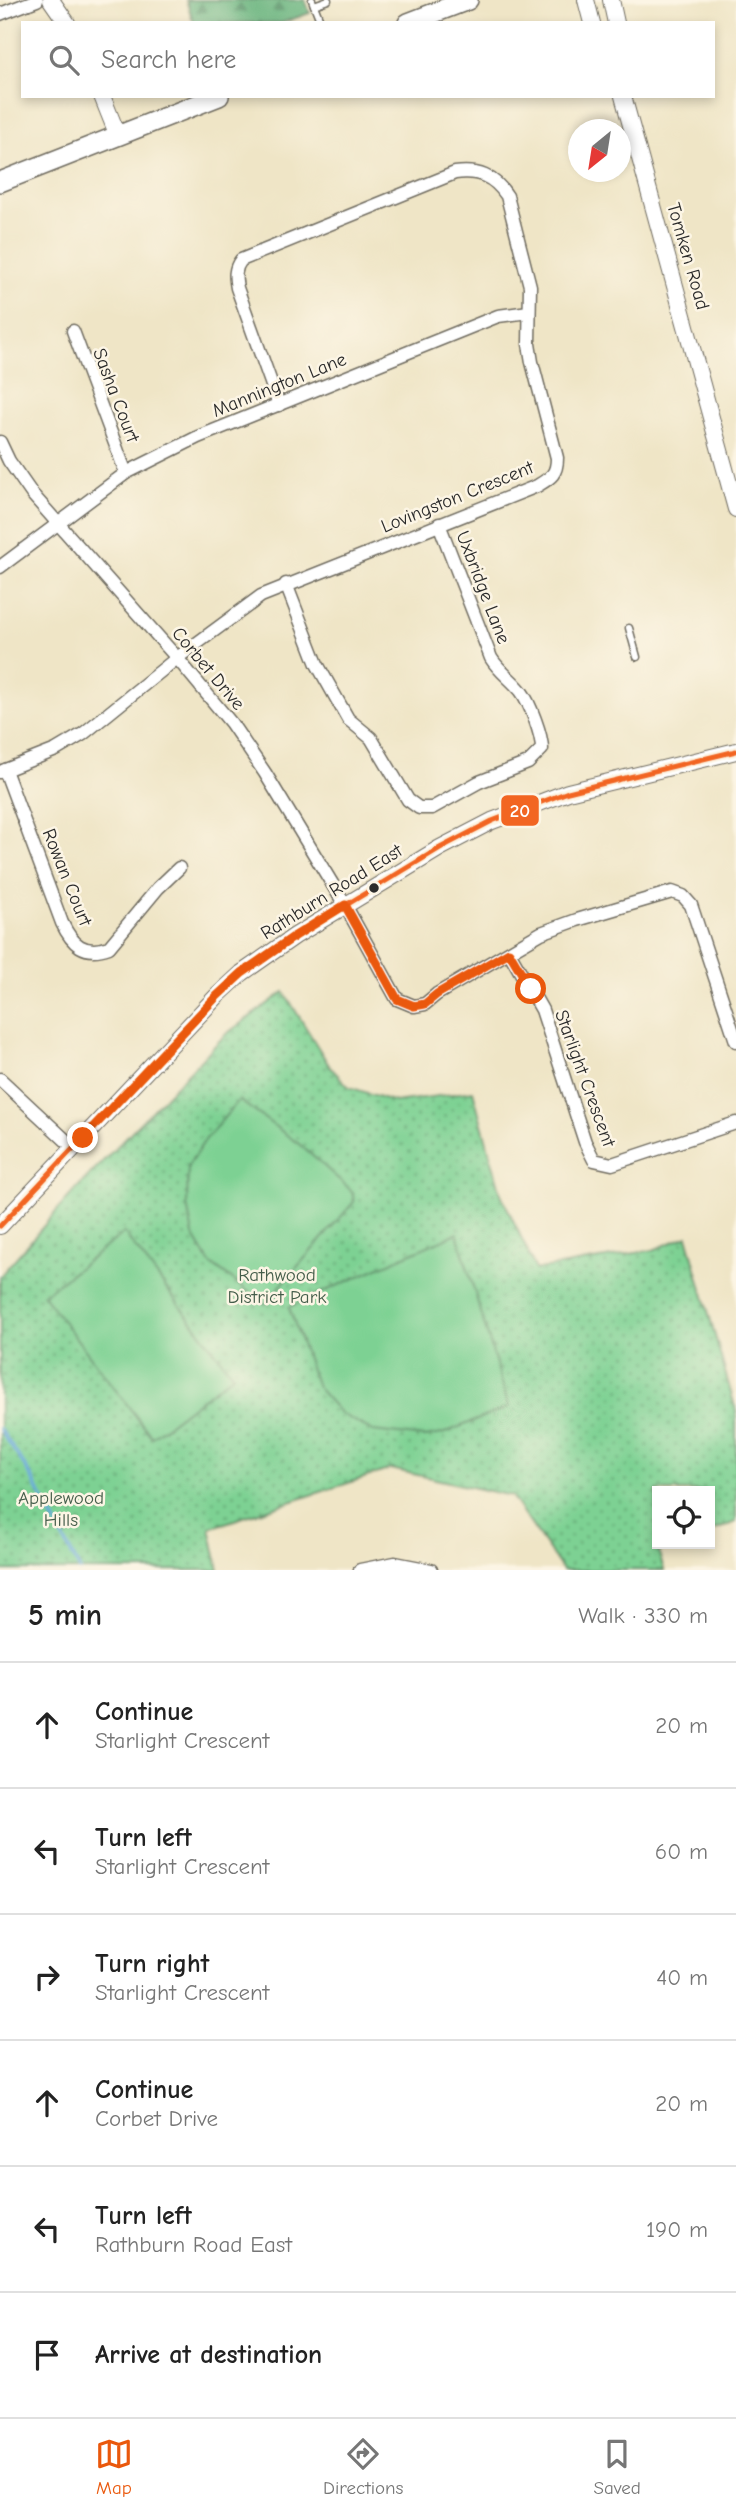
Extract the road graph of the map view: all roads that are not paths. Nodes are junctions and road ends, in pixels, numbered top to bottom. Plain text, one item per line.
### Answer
1 (37, 0) edge
2 (51, 0) edge
3 (328, 0) edge
4 (586, 0) edge
5 (611, 0) edge
6 (462, 1) edge
7 (313, 3) edge
8 (0, 14) edge
9 (66, 21) edge
10 (320, 21) edge
11 (413, 21) edge
12 (591, 21) edge
13 (616, 21) edge
14 (103, 98) edge
15 (214, 98) edge
16 (624, 98) edge
17 (118, 136) junction
18 (0, 182) edge
19 (529, 312) junction
20 (73, 331) dead end
21 (279, 405) junction
22 (0, 442) edge
23 (126, 473) junction
24 (736, 509) edge
25 (57, 523) junction
26 (439, 524) junction
27 (0, 567) edge
28 (286, 584) junction
29 (629, 628) dead end
30 (637, 657) dead end
31 (177, 658) junction
32 (736, 751) edge
33 (3, 771) edge
34 (179, 869) dead end
35 (345, 905) junction
36 (509, 952) junction
37 (736, 1041) edge
38 (0, 1079) edge
39 (736, 1123) edge
40 (74, 1147) junction
41 (0, 1226) edge
42 (360, 1570) edge
43 (431, 1570) edge

1 - 8 street
2 - 9 street
3 - 7 lane
4 - 12 street
5 - 13 street
6 - 11 main road
7 - 10 lane
14 - 17 street
15 - 17 main road
16 - 24 street, Tomken Road
17 - 18 main road
19 - 21 street, Mannington Lane
19 - 21 street, Lovingston Crescent
19 - 26 street, Lovingston Crescent
20 - 23 street, Sasha Court
21 - 23 street, Mannington Lane
22 - 25 street, Corbet Drive
23 - 25 street, Mannington Lane
25 - 27 street, Mannington Lane
25 - 31 street, Corbet Drive
26 - 28 street, Lovingston Crescent
26 - 28 street, Uxbridge Lane
28 - 31 street, Lovingston Crescent
29 - 30 lane
31 - 33 street, Lovingston Crescent
31 - 35 street, Corbet Drive
32 - 35 street, Rathburn Road East
33 - 34 street, Rowan Court
35 - 36 street, Corbet Drive
35 - 40 street, Rathburn Road East
36 - 37 street
36 - 39 street, Starlight Crescent
38 - 40 street
40 - 41 street, Rathburn Road East
42 - 43 street

